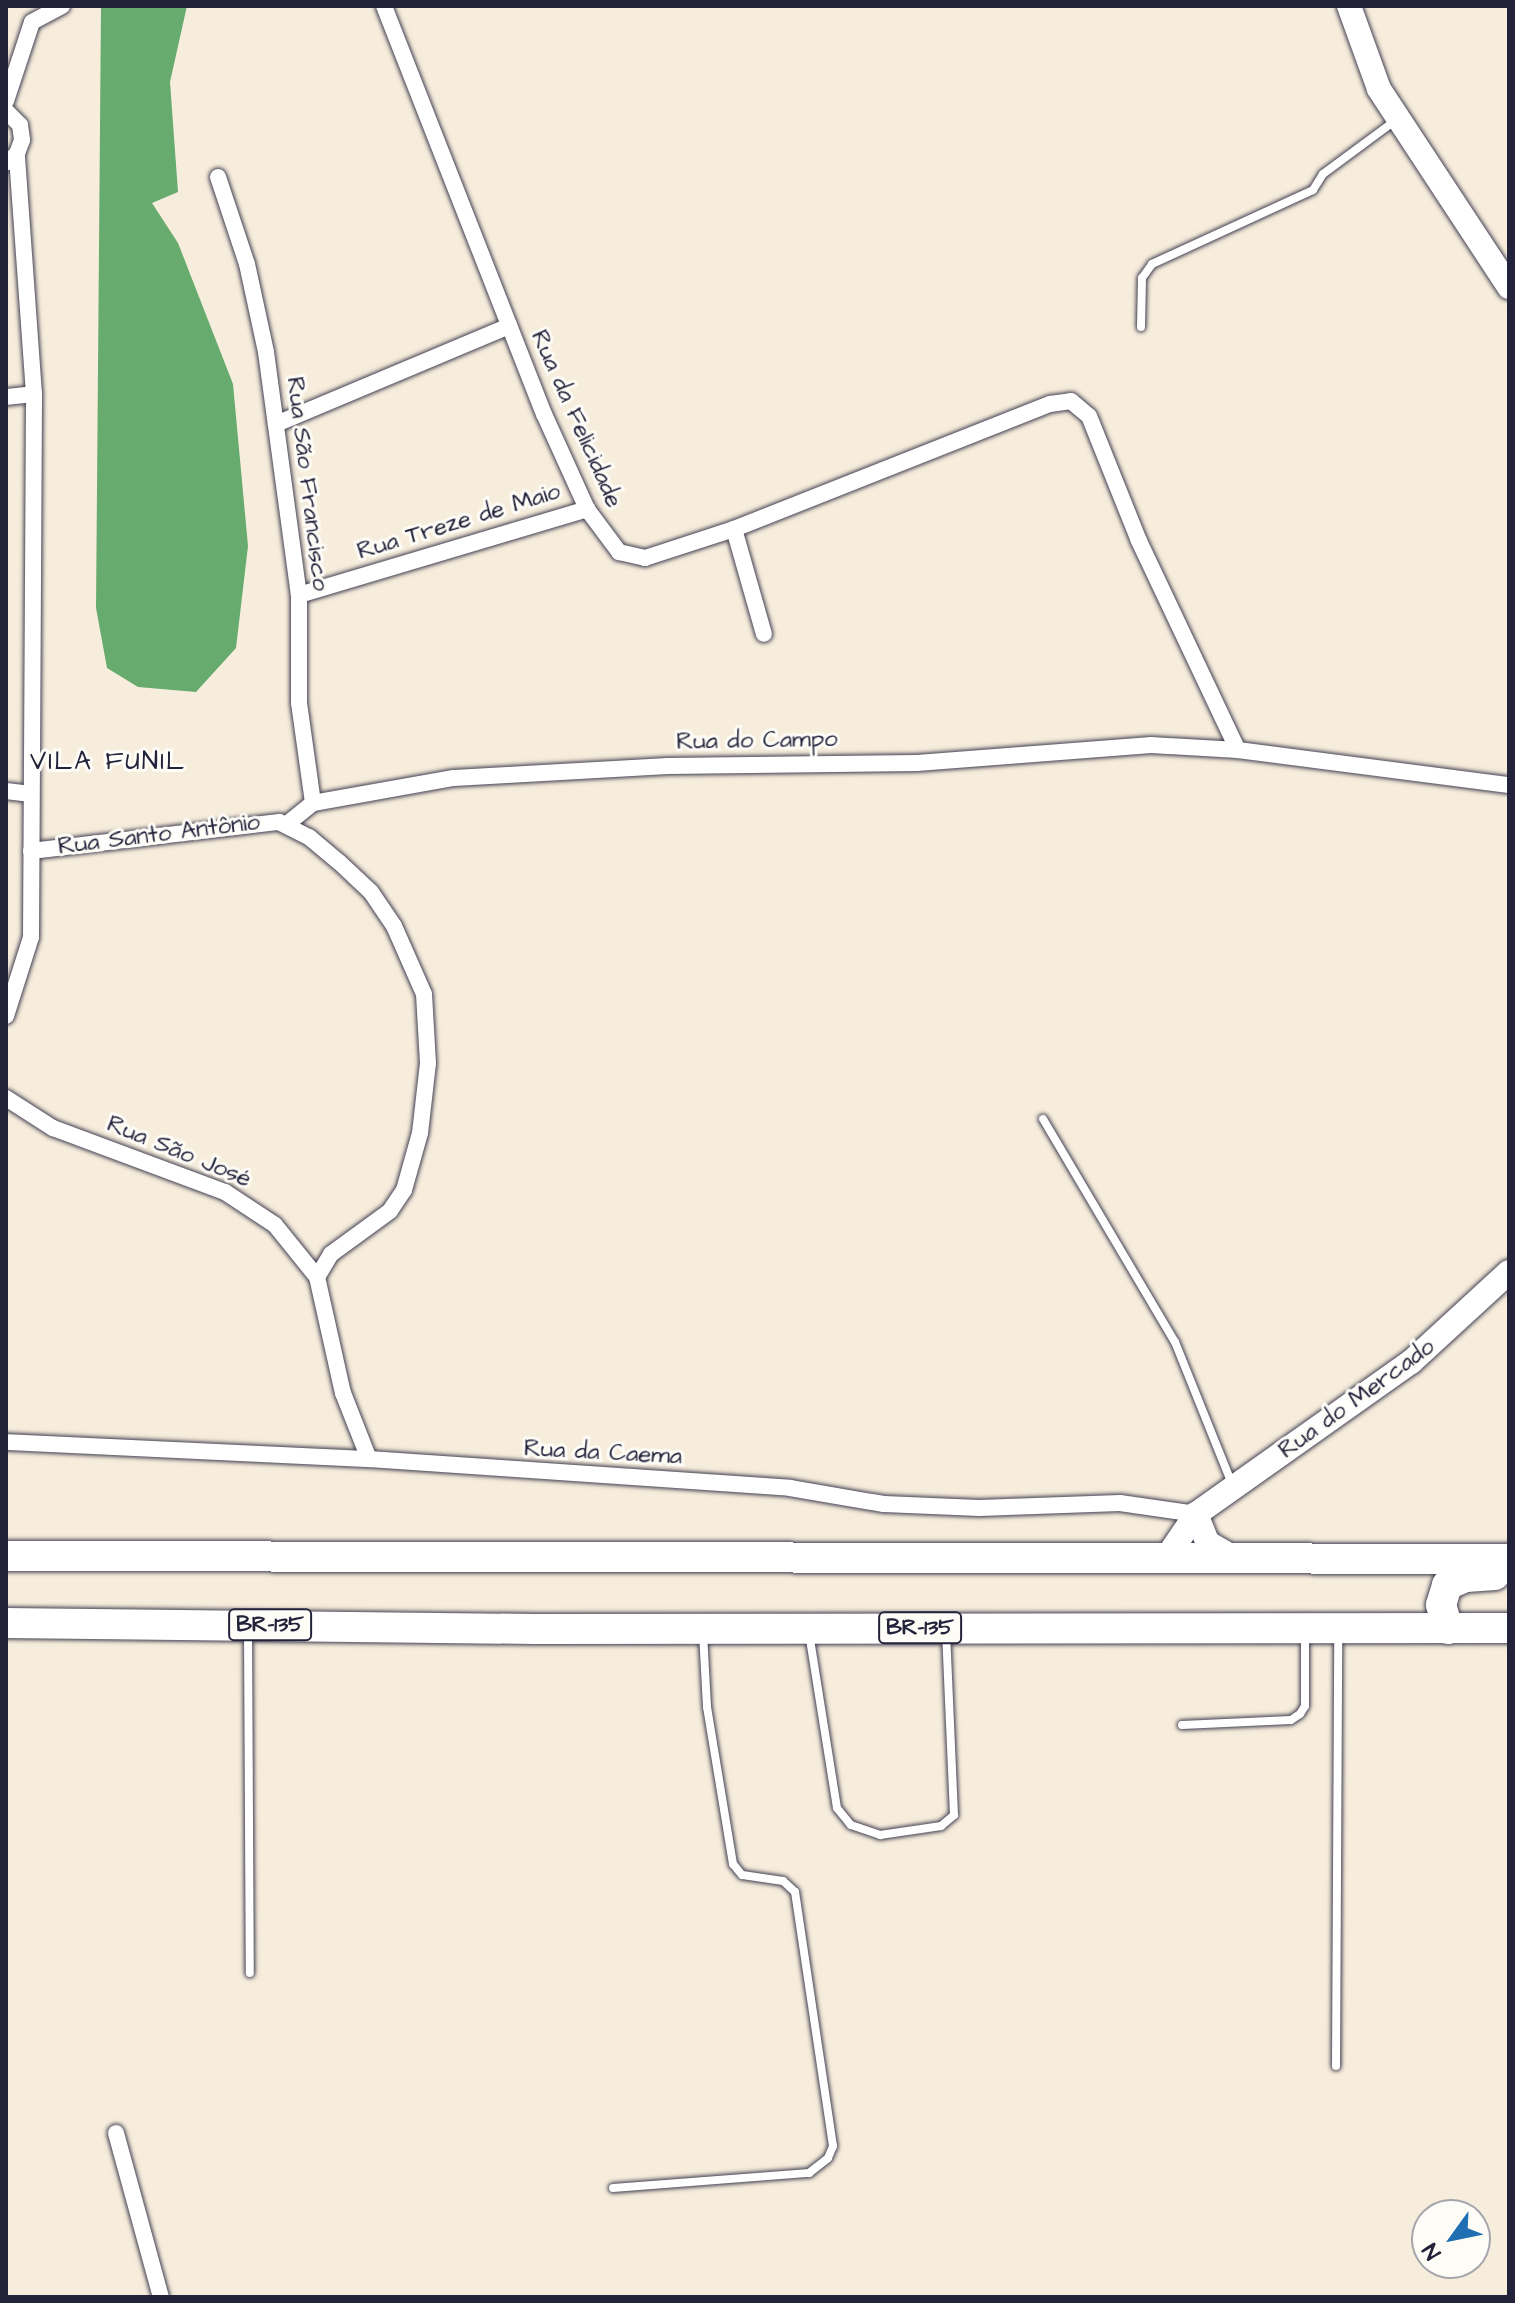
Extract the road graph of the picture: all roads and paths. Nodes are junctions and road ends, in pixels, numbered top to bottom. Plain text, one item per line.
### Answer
1 (62, 6) edge
2 (384, 6) edge
3 (1349, 6) edge
4 (31, 14) edge
5 (6, 101) edge
6 (6, 111) edge
7 (1397, 119) junction
8 (12, 159) edge
9 (218, 177) dead end
10 (6, 182) edge
11 (21, 212) junction
12 (1509, 287) edge
13 (509, 326) junction
14 (1141, 327) dead end
15 (34, 394) junction
16 (6, 397) edge
17 (276, 424) junction
18 (587, 509) junction
19 (734, 529) junction
20 (299, 595) junction
21 (764, 634) dead end
22 (1238, 750) junction
23 (1509, 785) edge
24 (6, 791) edge
25 (29, 794) junction
26 (313, 803) junction
27 (287, 824) junction
28 (31, 851) junction
29 (6, 1016) edge
30 (6, 1098) edge
31 (1043, 1119) dead end
32 (1509, 1272) edge
33 (317, 1277) junction
34 (6, 1442) edge
35 (369, 1459) junction
36 (1234, 1488) junction
37 (1196, 1514) junction
38 (6, 1556) edge
39 (1509, 1559) edge
40 (1165, 1560) junction
41 (1238, 1560) junction
42 (1509, 1575) edge
43 (6, 1623) edge
44 (248, 1625) junction
45 (1304, 1626) junction
46 (703, 1628) junction
47 (809, 1628) junction
48 (946, 1628) junction
49 (1338, 1628) junction
50 (1509, 1628) edge
51 (1448, 1629) junction
52 (1182, 1725) dead end
53 (250, 1973) dead end
54 (1336, 2066) dead end
55 (116, 2133) dead end
56 (613, 2188) dead end
57 (161, 2297) edge

1 - 4 street
2 - 13 street, Rua da Felicidade
3 - 7 street
4 - 5 street
6 - 8 street
7 - 12 street
7 - 14 lane
8 - 11 street
9 - 17 street, Rua São Francisco
10 - 11 street
11 - 15 street
13 - 17 street
13 - 18 street, Rua da Felicidade
15 - 16 street
15 - 25 street
17 - 20 street, Rua São Francisco
18 - 19 street, Rua da Felicidade
18 - 20 street, Rua Treze de Maio
19 - 21 street
19 - 22 street, Rua da Felicidade
20 - 26 street, Rua São Francisco
22 - 23 street, Rua do Campo
22 - 26 street, Rua do Campo
24 - 25 street
25 - 28 street
26 - 27 street, Rua do Campo
27 - 28 street, Rua Santo Antônio
27 - 33 street
28 - 29 street
30 - 33 street, Rua São José
31 - 36 lane
32 - 36 street, Rua do Mercado
33 - 35 street, Rua São José
34 - 35 street, Rua da Caema
35 - 37 street, Rua da Caema
36 - 37 street, Rua do Mercado
37 - 40 street, Rua do Mercado
37 - 41 street
38 - 40 highway
39 - 41 highway
40 - 41 highway
42 - 51 highway
43 - 44 highway, BR-135
44 - 46 highway, BR-135
44 - 53 lane
45 - 48 highway, BR-135
45 - 49 highway, BR-135
45 - 52 lane
46 - 47 highway, BR-135
46 - 56 lane
47 - 48 highway, BR-135
47 - 48 lane
49 - 51 highway, BR-135
49 - 54 lane
50 - 51 highway, BR-135
55 - 57 street

